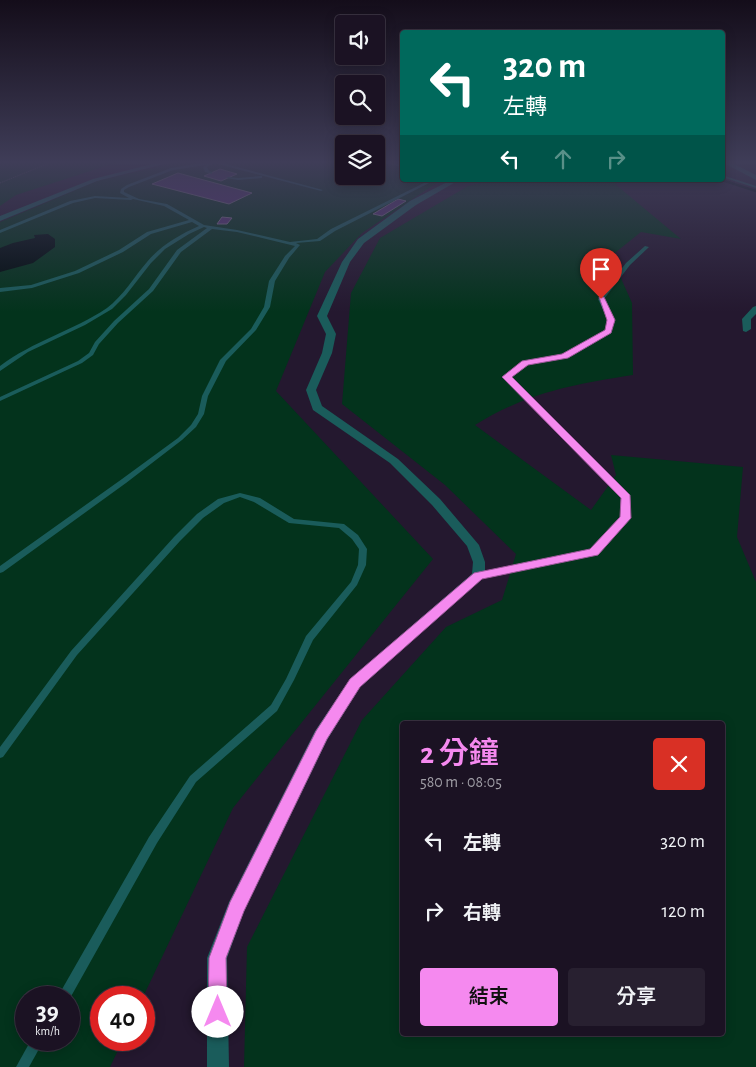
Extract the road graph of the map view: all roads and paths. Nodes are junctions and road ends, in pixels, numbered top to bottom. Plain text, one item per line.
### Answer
1 (18, 212) edge
2 (48, 212) edge
3 (176, 212) edge
4 (369, 212) edge
5 (401, 212) edge
6 (0, 219) edge
7 (191, 221) junction
8 (203, 226) junction
9 (210, 228) junction
10 (0, 232) edge
11 (292, 242) junction
12 (646, 247) dead end
13 (0, 290) edge
14 (756, 309) edge
15 (746, 329) dead end
16 (0, 369) edge
17 (0, 399) edge
18 (0, 570) edge
19 (478, 576) junction
20 (0, 754) edge
21 (70, 986) edge
22 (31, 1051) edge
23 (22, 1067) edge
24 (218, 1067) edge

1 - 6 street
2 - 10 lane
3 - 7 lane
4 - 11 lane
5 - 19 street
7 - 8 lane
7 - 13 lane
8 - 9 lane
8 - 16 lane
9 - 11 lane
9 - 17 lane
11 - 18 lane
12 - 19 lane
14 - 15 street
19 - 24 street
20 - 21 lane
22 - 23 lane

